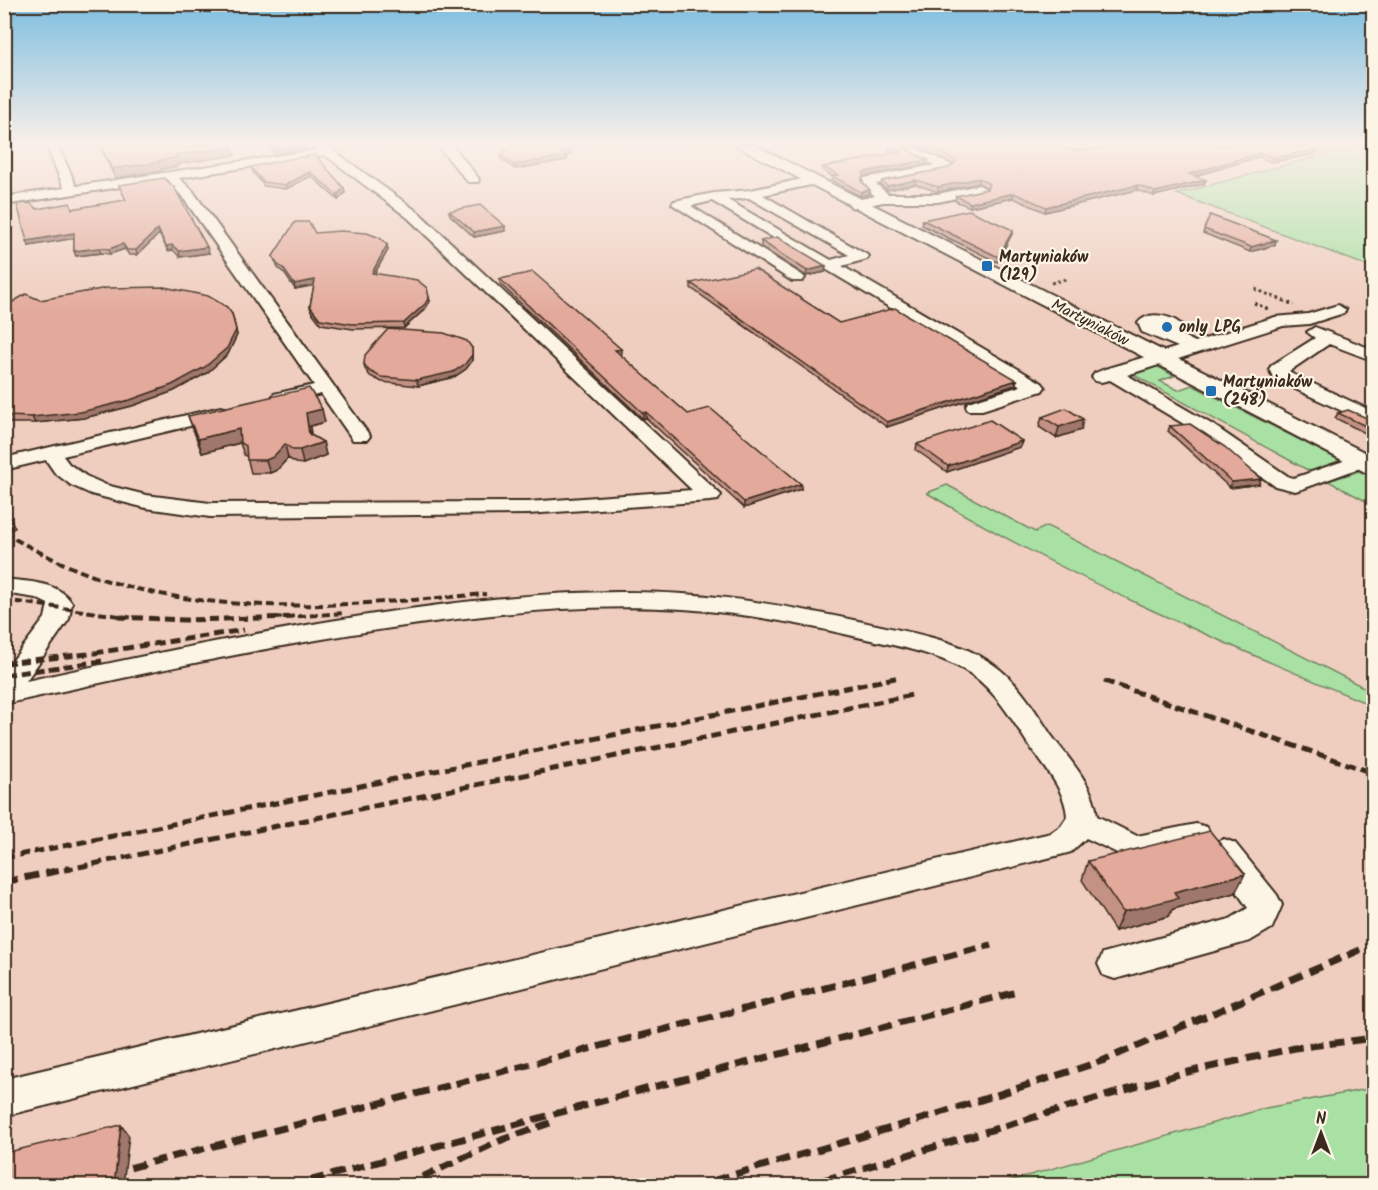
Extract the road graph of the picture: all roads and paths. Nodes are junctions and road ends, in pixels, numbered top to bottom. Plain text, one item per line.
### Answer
1 (193, 201) edge
2 (392, 201) edge
3 (697, 201) edge
4 (720, 201) edge
5 (763, 201) edge
6 (849, 201) edge
7 (872, 201) edge
8 (856, 204) junction
9 (1374, 260) edge
10 (1367, 262) dead end
11 (828, 265) junction
12 (797, 278) dead end
13 (1255, 288) dead end
14 (1299, 308) dead end
15 (1334, 308) dead end
16 (1281, 321) junction
17 (1171, 336) dead end
18 (1328, 338) junction
19 (1192, 348) junction
20 (1374, 356) edge
21 (1160, 358) junction
22 (325, 388) junction
23 (268, 401) edge
24 (975, 406) dead end
25 (234, 410) edge
26 (1374, 420) edge
27 (360, 436) dead end
28 (51, 453) junction
29 (4, 464) edge
30 (1367, 464) edge
31 (4, 586) edge
32 (4, 694) edge
33 (1082, 822) junction
34 (1115, 964) dead end
35 (4, 1098) edge

1 - 22 street
2 - 28 street
3 - 12 street
4 - 11 street
5 - 11 street
6 - 8 main road, Martyniaków
7 - 8 street
8 - 21 main road, Martyniaków
9 - 10 path
11 - 24 street
13 - 14 path
15 - 16 street
16 - 18 street
16 - 19 street
17 - 19 street
18 - 20 street
18 - 26 street
19 - 21 street
21 - 30 main road, Martyniaków
21 - 30 street
22 - 23 street
22 - 27 street
25 - 28 street
28 - 29 street
31 - 32 street
32 - 33 street
33 - 34 street
33 - 35 street

